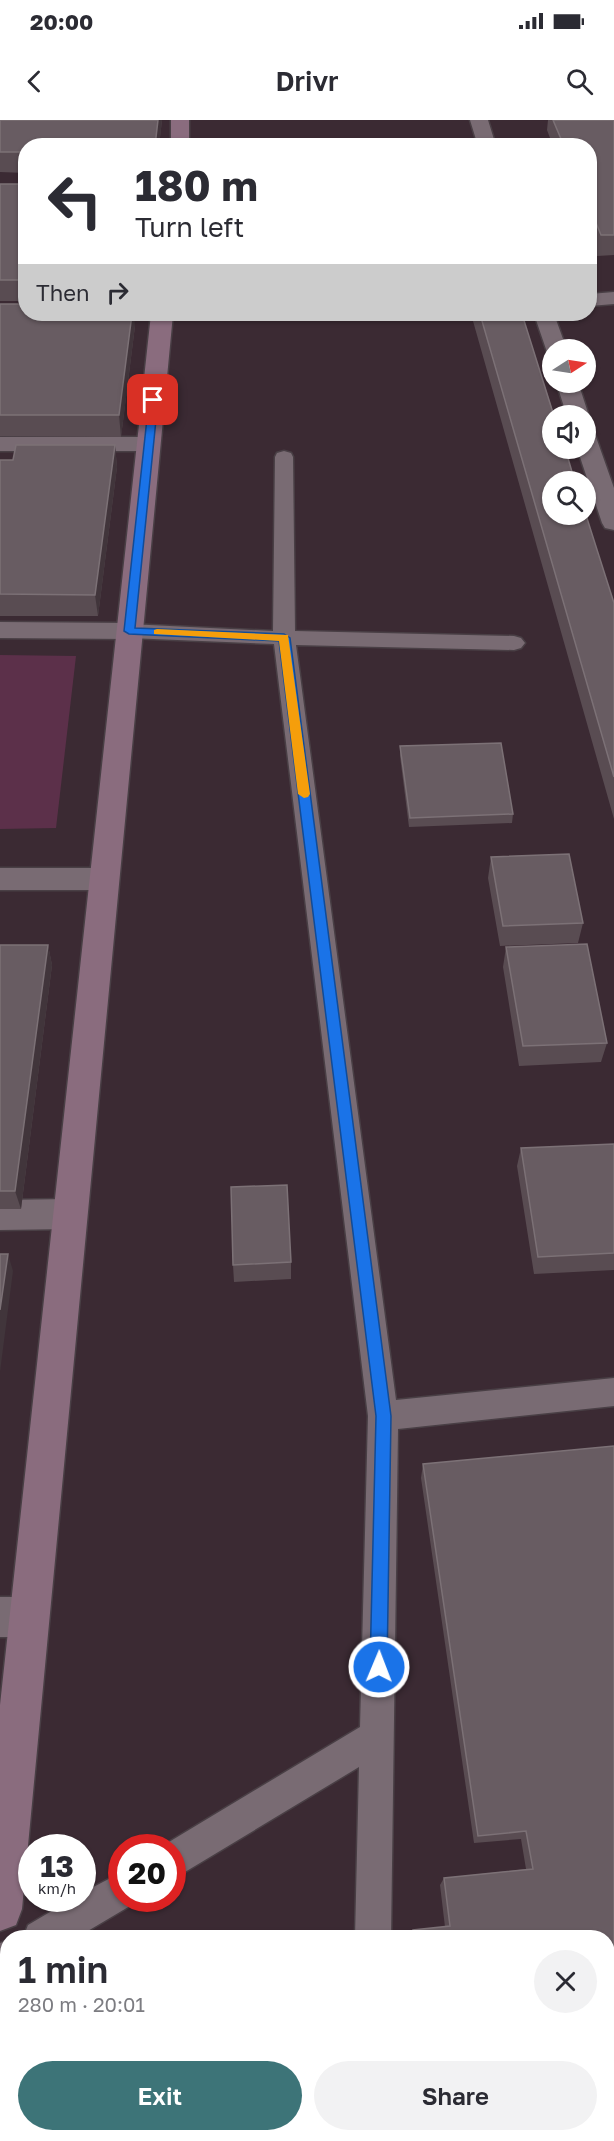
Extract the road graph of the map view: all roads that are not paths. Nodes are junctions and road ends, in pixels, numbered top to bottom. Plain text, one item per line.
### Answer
1 (180, 120) edge
2 (479, 120) edge
3 (180, 138) edge
4 (485, 138) edge
5 (614, 298) edge
6 (597, 299) edge
7 (161, 321) edge
8 (546, 321) edge
9 (552, 339) edge
10 (0, 444) edge
11 (149, 444) junction
12 (284, 458) dead end
13 (592, 459) edge
14 (614, 523) edge
15 (0, 630) edge
16 (129, 631) junction
17 (284, 638) junction
18 (513, 643) dead end
19 (0, 879) edge
20 (104, 879) junction
21 (70, 1214) junction
22 (0, 1215) edge
23 (614, 1392) edge
24 (383, 1416) junction
25 (14, 1617) edge
26 (378, 1736) junction
27 (186, 1851) edge
28 (108, 1898) edge
29 (0, 1909) edge
30 (54, 1930) edge
31 (373, 1930) edge

1 - 3 street
2 - 4 street
5 - 6 street
7 - 11 street
8 - 9 street
10 - 11 street
11 - 16 street
12 - 17 lane
13 - 14 street
15 - 16 street
16 - 17 lane
16 - 20 street
17 - 18 lane
17 - 24 lane
19 - 20 street
20 - 21 street
21 - 22 street
21 - 25 street
23 - 24 lane
24 - 26 lane
25 - 29 street
26 - 27 lane
26 - 31 lane
28 - 30 lane

